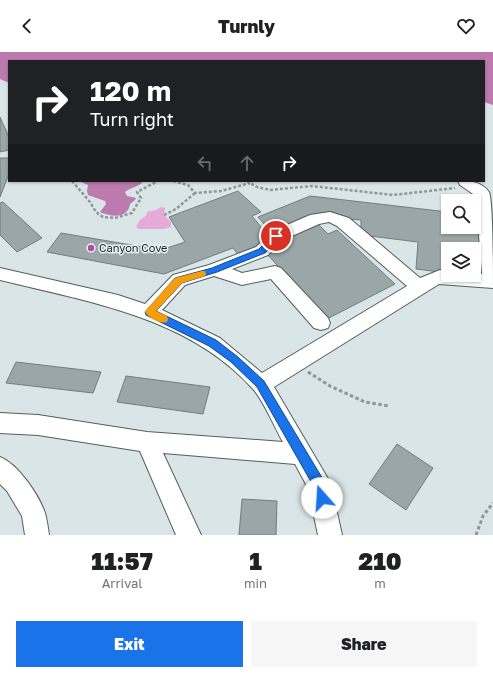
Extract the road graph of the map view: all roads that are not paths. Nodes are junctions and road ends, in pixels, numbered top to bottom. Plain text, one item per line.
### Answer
1 (465, 182) road end
2 (214, 270) junction
3 (0, 274) edge
4 (420, 288) junction
5 (149, 312) junction
6 (321, 323) dead end
7 (261, 384) junction
8 (0, 423) edge
9 (147, 442) junction
10 (301, 454) junction
11 (0, 468) edge
12 (37, 535) edge
13 (189, 535) edge
14 (330, 535) edge

1 - 4 street
2 - 4 street
2 - 5 street
2 - 6 street
3 - 5 street
4 - 7 street
5 - 7 street
7 - 10 street
8 - 9 street
9 - 10 street
9 - 13 street
10 - 14 street
11 - 12 street

